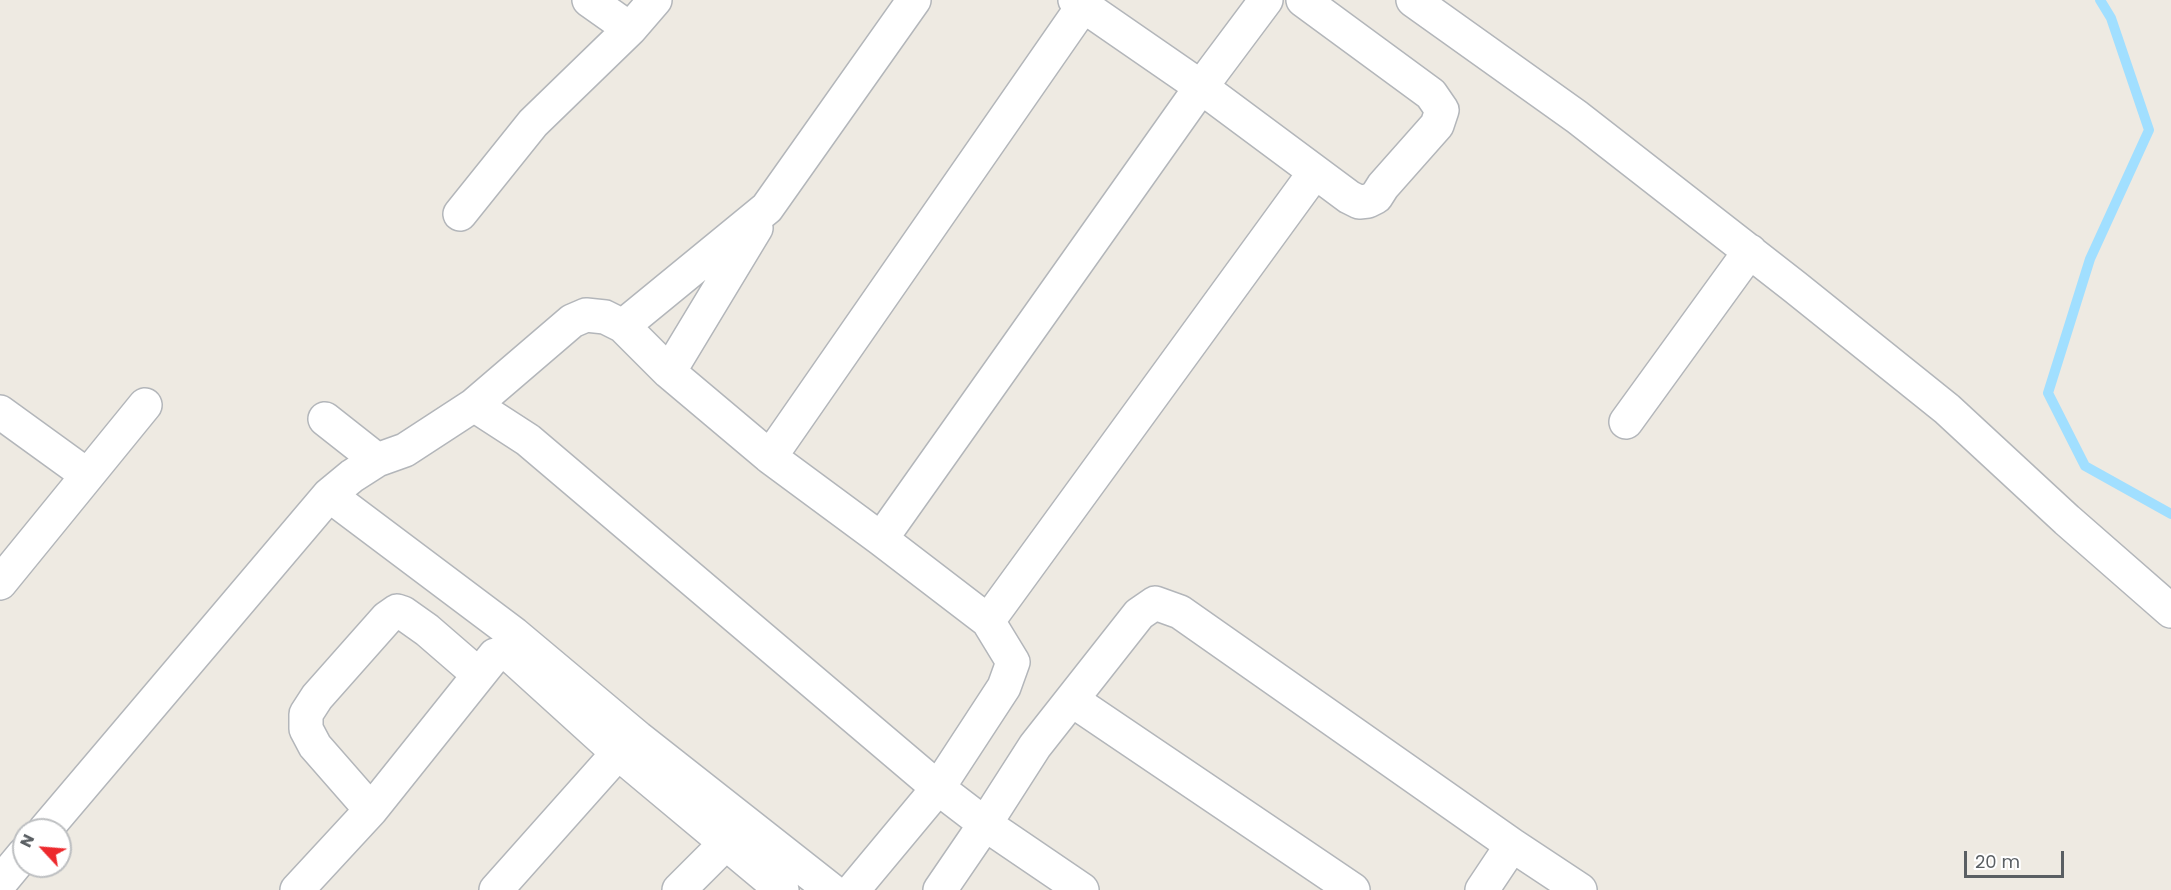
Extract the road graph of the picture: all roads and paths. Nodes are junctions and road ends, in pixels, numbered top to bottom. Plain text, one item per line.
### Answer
1 (589, 0) edge
2 (656, 0) edge
3 (914, 0) edge
4 (1266, 0) edge
5 (1303, 0) edge
6 (1413, 0) edge
7 (1079, 3) edge
8 (630, 29) junction
9 (1201, 87) junction
10 (1315, 172) junction
11 (767, 208) junction
12 (460, 214) dead end
13 (1750, 251) junction
14 (623, 326) junction
15 (669, 372) junction
16 (145, 405) dead end
17 (474, 405) junction
18 (0, 412) edge
19 (325, 419) dead end
20 (1626, 422) dead end
21 (770, 457) junction
22 (377, 460) junction
23 (87, 475) junction
24 (329, 495) junction
25 (881, 538) junction
26 (0, 584) edge
27 (2171, 611) edge
28 (987, 621) junction
29 (479, 675) junction
30 (1072, 700) junction
31 (618, 753) junction
32 (938, 788) junction
33 (370, 810) junction
34 (55, 818) edge
35 (986, 824) junction
36 (726, 843) junction
37 (1512, 845) junction
38 (12, 868) edge
39 (0, 883) edge
40 (297, 890) edge
41 (496, 890) edge
42 (679, 890) edge
43 (782, 890) edge
44 (831, 890) edge
45 (853, 890) edge
46 (940, 890) edge
47 (1082, 890) edge
48 (1353, 890) edge
49 (1482, 890) edge
50 (1580, 890) edge

1 - 8 street
2 - 8 street
3 - 11 street
4 - 9 street
5 - 10 street
6 - 13 street
7 - 9 street
7 - 21 street
8 - 12 street
9 - 10 street
9 - 25 street
10 - 28 street
11 - 14 street
11 - 15 street
13 - 20 street
13 - 27 street
14 - 15 street
14 - 17 street
15 - 21 street
16 - 23 street
17 - 22 street
17 - 32 street
18 - 23 street
19 - 22 street
21 - 25 street
22 - 24 street
23 - 26 street
24 - 34 street
24 - 44 street
25 - 28 street
28 - 32 street
29 - 31 street
29 - 33 street
29 - 33 street
30 - 35 street
30 - 37 street
30 - 48 street
31 - 36 street
31 - 41 street
32 - 35 street
32 - 45 street
33 - 40 street
35 - 46 street
35 - 47 street
36 - 42 street
36 - 43 street
37 - 49 street
37 - 50 street
38 - 39 street

